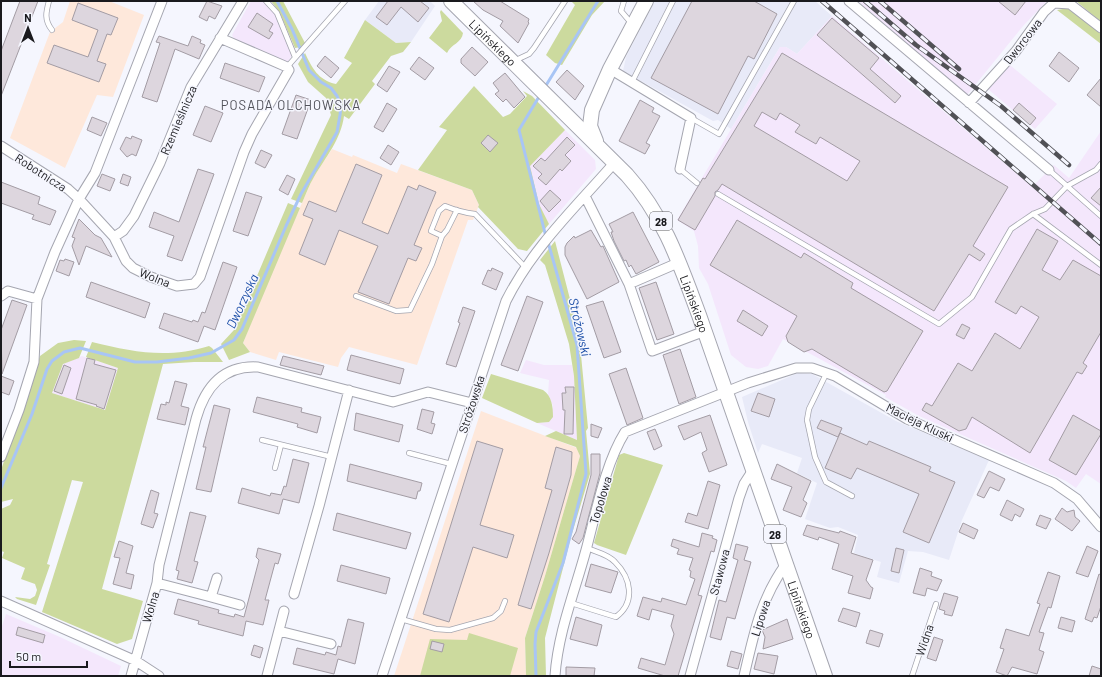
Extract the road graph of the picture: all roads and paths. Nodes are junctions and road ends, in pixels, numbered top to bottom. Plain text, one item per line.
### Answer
1 (50, 1) edge
2 (162, 1) edge
3 (243, 1) edge
4 (266, 1) edge
5 (345, 1) edge
6 (451, 1) edge
7 (565, 1) edge
8 (624, 1) edge
9 (646, 1) edge
10 (673, 1) edge
11 (794, 1) edge
12 (849, 1) edge
13 (633, 25) junction
14 (1101, 28) edge
15 (52, 30) dead end
16 (220, 38) junction
17 (296, 56) junction
18 (514, 61) junction
19 (287, 67) junction
20 (610, 70) junction
21 (632, 82) junction
22 (596, 98) junction
23 (555, 103) junction
24 (969, 103) junction
25 (691, 118) junction
26 (598, 145) junction
27 (1, 146) edge
28 (615, 162) junction
29 (1101, 164) edge
30 (680, 169) joint
31 (1049, 170) joint
32 (697, 182) dead end
33 (1067, 186) junction
34 (718, 194) dead end
35 (585, 196) junction
36 (79, 199) junction
37 (457, 210) junction
38 (1033, 214) junction
39 (1101, 216) edge
40 (442, 236) junction
41 (114, 237) junction
42 (680, 262) junction
43 (1101, 265) edge
44 (524, 268) junction
45 (629, 284) junction
46 (1, 296) edge
47 (356, 296) dead end
48 (37, 299) junction
49 (705, 331) junction
50 (826, 372) junction
51 (349, 390) junction
52 (726, 392) junction
53 (472, 403) junction
54 (262, 440) dead end
55 (281, 445) junction
56 (408, 452) dead end
57 (1, 457) edge
58 (332, 457) junction
59 (451, 464) junction
60 (275, 468) dead end
61 (753, 470) junction
62 (852, 496) dead end
63 (1101, 527) edge
64 (587, 548) junction
65 (786, 564) junction
66 (217, 578) dead end
67 (157, 583) junction
68 (294, 594) dead end
69 (211, 597) junction
70 (505, 600) dead end
71 (1, 601) edge
72 (571, 603) junction
73 (936, 604) dead end
74 (240, 606) dead end
75 (284, 611) dead end
76 (401, 619) junction
77 (279, 631) junction
78 (331, 644) dead end
79 (136, 661) junction
80 (131, 676) edge
81 (159, 676) edge
82 (268, 676) edge
83 (382, 676) edge
84 (555, 676) edge
85 (690, 676) edge
86 (744, 676) edge
87 (825, 676) edge
88 (912, 676) edge

1 - 15 lane
2 - 36 street
3 - 16 street, Rzemieślnicza
4 - 17 lane
5 - 17 lane, Wolna
6 - 18 main road, Lipińskiego / 28
7 - 18 lane
8 - 13 lane
9 - 13 main road, 28
10 - 21 lane
11 - 25 lane
12 - 24 street
13 - 20 main road, 28
14 - 24 street, Dworcowa
16 - 19 street
16 - 41 street, Rzemieślnicza
17 - 19 lane, Wolna
18 - 23 main road, Lipińskiego / 28
19 - 41 street, Wolna
20 - 21 street
20 - 22 main road, 28
21 - 25 street
22 - 23 main road
22 - 26 main road, 28
23 - 26 main road, Lipińskiego / 28
24 - 31 street
25 - 30 street
26 - 28 main road, Lipińskiego / 28
27 - 36 street, Robotnicza
28 - 35 street, Stróżowska
28 - 42 main road, Lipińskiego / 28
29 - 33 lane
30 - 32 lane
31 - 33 lane
33 - 38 lane
33 - 39 lane
34 - 38 lane
35 - 44 street, Stróżowska
35 - 45 street
36 - 41 street, Wolna
36 - 48 street
37 - 40 lane
37 - 40 lane
37 - 44 lane
38 - 43 lane
40 - 47 lane
42 - 45 street
42 - 49 main road, Lipińskiego / 28
44 - 53 street, Stróżowska
45 - 49 street
46 - 48 street
48 - 57 street
49 - 52 main road, Lipińskiego / 28
50 - 52 street, Macieja Kluski
50 - 62 lane
50 - 63 street, Macieja Kluski
51 - 53 street, Wolna
51 - 58 street
51 - 67 street, Wolna
52 - 61 main road, Lipińskiego / 28
52 - 64 street, Topolowa
53 - 59 street, Stróżowska
54 - 55 lane
55 - 58 lane
55 - 60 lane
56 - 59 lane
58 - 68 street
59 - 76 street, Stróżowska
61 - 65 main road, Lipińskiego / 28
61 - 85 street, Stawowa
64 - 72 street, Topolowa
64 - 72 lane
65 - 86 street, Lipowa
65 - 87 main road, Lipińskiego / 28
66 - 69 street
67 - 69 street
67 - 79 street, Wolna
69 - 74 street
70 - 76 lane
71 - 79 street
72 - 84 street, Topolowa
73 - 88 lane, Widna
75 - 77 street
76 - 83 street, Stróżowska
77 - 78 street
77 - 82 street
79 - 80 street, Wolna
79 - 81 street

